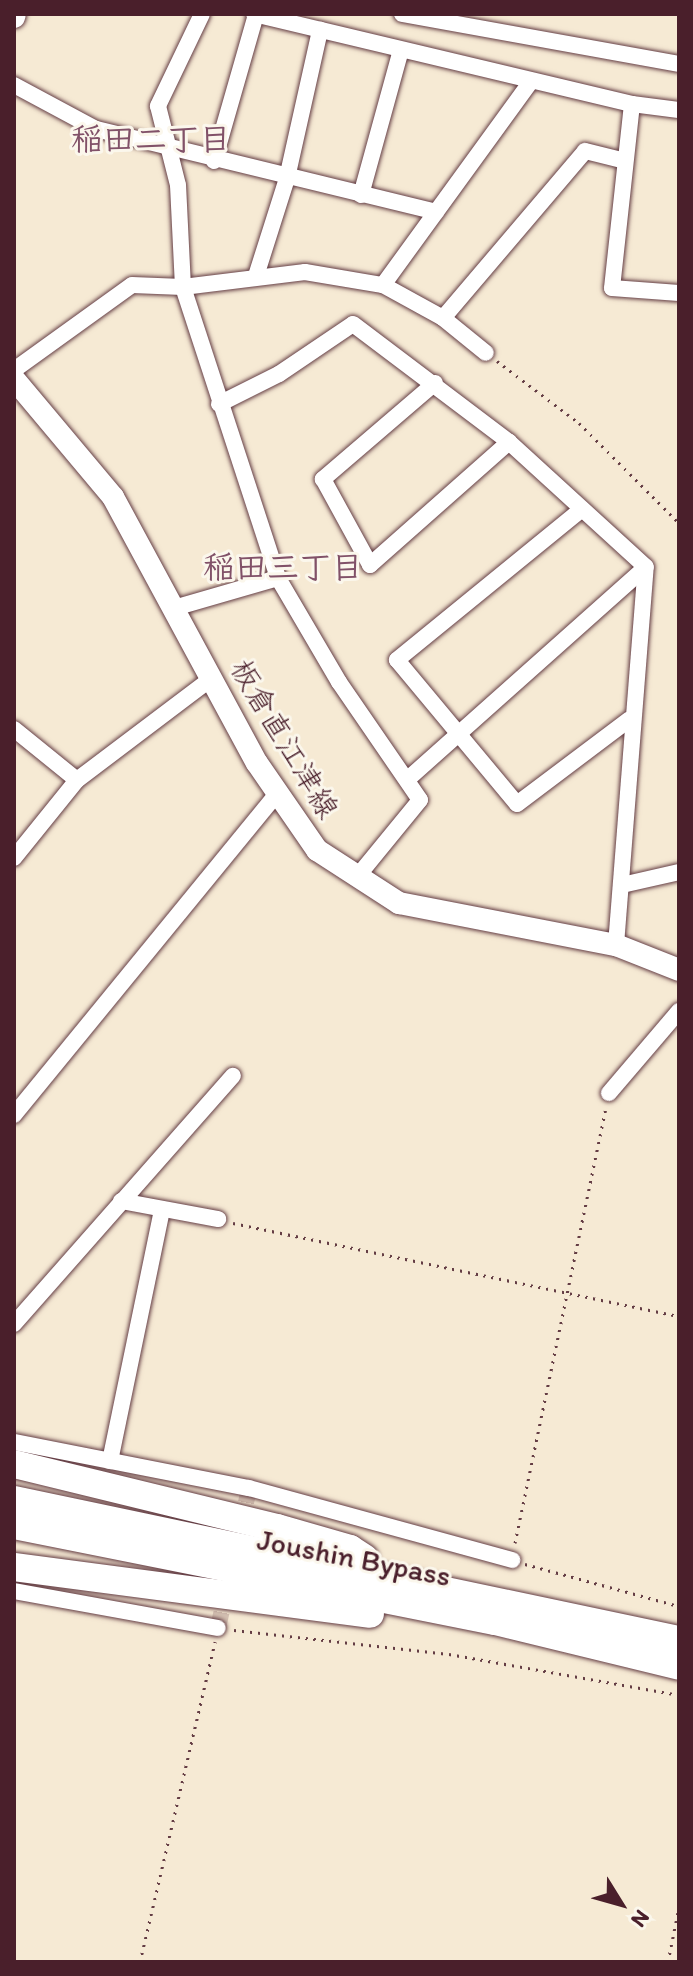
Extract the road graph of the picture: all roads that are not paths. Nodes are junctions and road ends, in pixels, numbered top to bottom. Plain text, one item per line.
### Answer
1 (202, 14) edge
2 (255, 14) edge
3 (402, 14) edge
4 (320, 30) junction
5 (401, 50) junction
6 (679, 64) edge
7 (531, 81) junction
8 (14, 85) edge
9 (632, 104) junction
10 (679, 110) edge
11 (172, 151) junction
12 (214, 161) junction
13 (625, 161) junction
14 (287, 178) junction
15 (361, 195) junction
16 (436, 212) junction
17 (256, 276) junction
18 (383, 285) junction
19 (183, 287) junction
20 (679, 293) edge
21 (443, 318) junction
22 (486, 353) road end
23 (14, 370) edge
24 (14, 379) edge
25 (435, 383) junction
26 (219, 404) junction
27 (509, 442) junction
28 (582, 509) junction
29 (646, 567) junction
30 (278, 578) junction
31 (174, 608) junction
32 (212, 678) junction
33 (630, 719) junction
34 (14, 729) edge
35 (460, 732) junction
36 (409, 778) junction
37 (77, 780) junction
38 (278, 793) junction
39 (14, 858) edge
40 (679, 872) edge
41 (357, 877) junction
42 (622, 885) junction
43 (616, 945) junction
44 (679, 970) edge
45 (679, 1011) edge
46 (233, 1076) dead end
47 (609, 1093) road end
48 (14, 1115) edge
49 (121, 1201) junction
50 (162, 1209) junction
51 (218, 1219) road end
52 (14, 1324) edge
53 (14, 1442) edge
54 (110, 1461) junction
55 (14, 1464) edge
56 (14, 1500) edge
57 (14, 1525) edge
58 (512, 1560) road end
59 (14, 1567) edge
60 (389, 1575) junction
61 (14, 1591) edge
62 (218, 1628) road end
63 (679, 1640) edge
64 (592, 1644) junction
65 (679, 1666) edge

1 - 11 street
2 - 4 street
2 - 12 street
3 - 6 street
4 - 5 street
4 - 14 street
5 - 7 street
5 - 15 street
7 - 9 street
7 - 16 street
8 - 11 street
9 - 10 street
9 - 13 street
11 - 12 street
11 - 19 street
12 - 14 street
13 - 20 street
13 - 21 street
14 - 15 street
14 - 17 street
15 - 16 street
16 - 18 street
17 - 18 street
17 - 19 street
18 - 21 street
19 - 23 street
19 - 26 street
21 - 22 street
24 - 31 main road, 板倉直江津線
25 - 26 street
25 - 27 street
25 - 27 street
26 - 30 street
27 - 28 street
28 - 29 street
28 - 35 street
29 - 33 street
29 - 35 street
30 - 31 street
30 - 36 street
31 - 32 main road, 板倉直江津線
32 - 37 street
32 - 38 main road, 板倉直江津線
33 - 35 street
33 - 42 street
34 - 37 street
35 - 36 street
36 - 41 street
37 - 39 street
38 - 41 main road, 板倉直江津線
38 - 48 street
40 - 42 street
41 - 43 main road, 板倉直江津線
42 - 43 street
43 - 44 main road, 板倉直江津線
45 - 47 street
46 - 49 street
49 - 50 street
49 - 52 street
50 - 51 street
50 - 54 street
53 - 54 street
54 - 58 street
55 - 60 highway
56 - 60 highway, Joushin Bypass
57 - 64 highway, Joushin Bypass
59 - 64 highway
60 - 63 highway, Joushin Bypass
61 - 62 street
64 - 65 highway, Joushin Bypass

